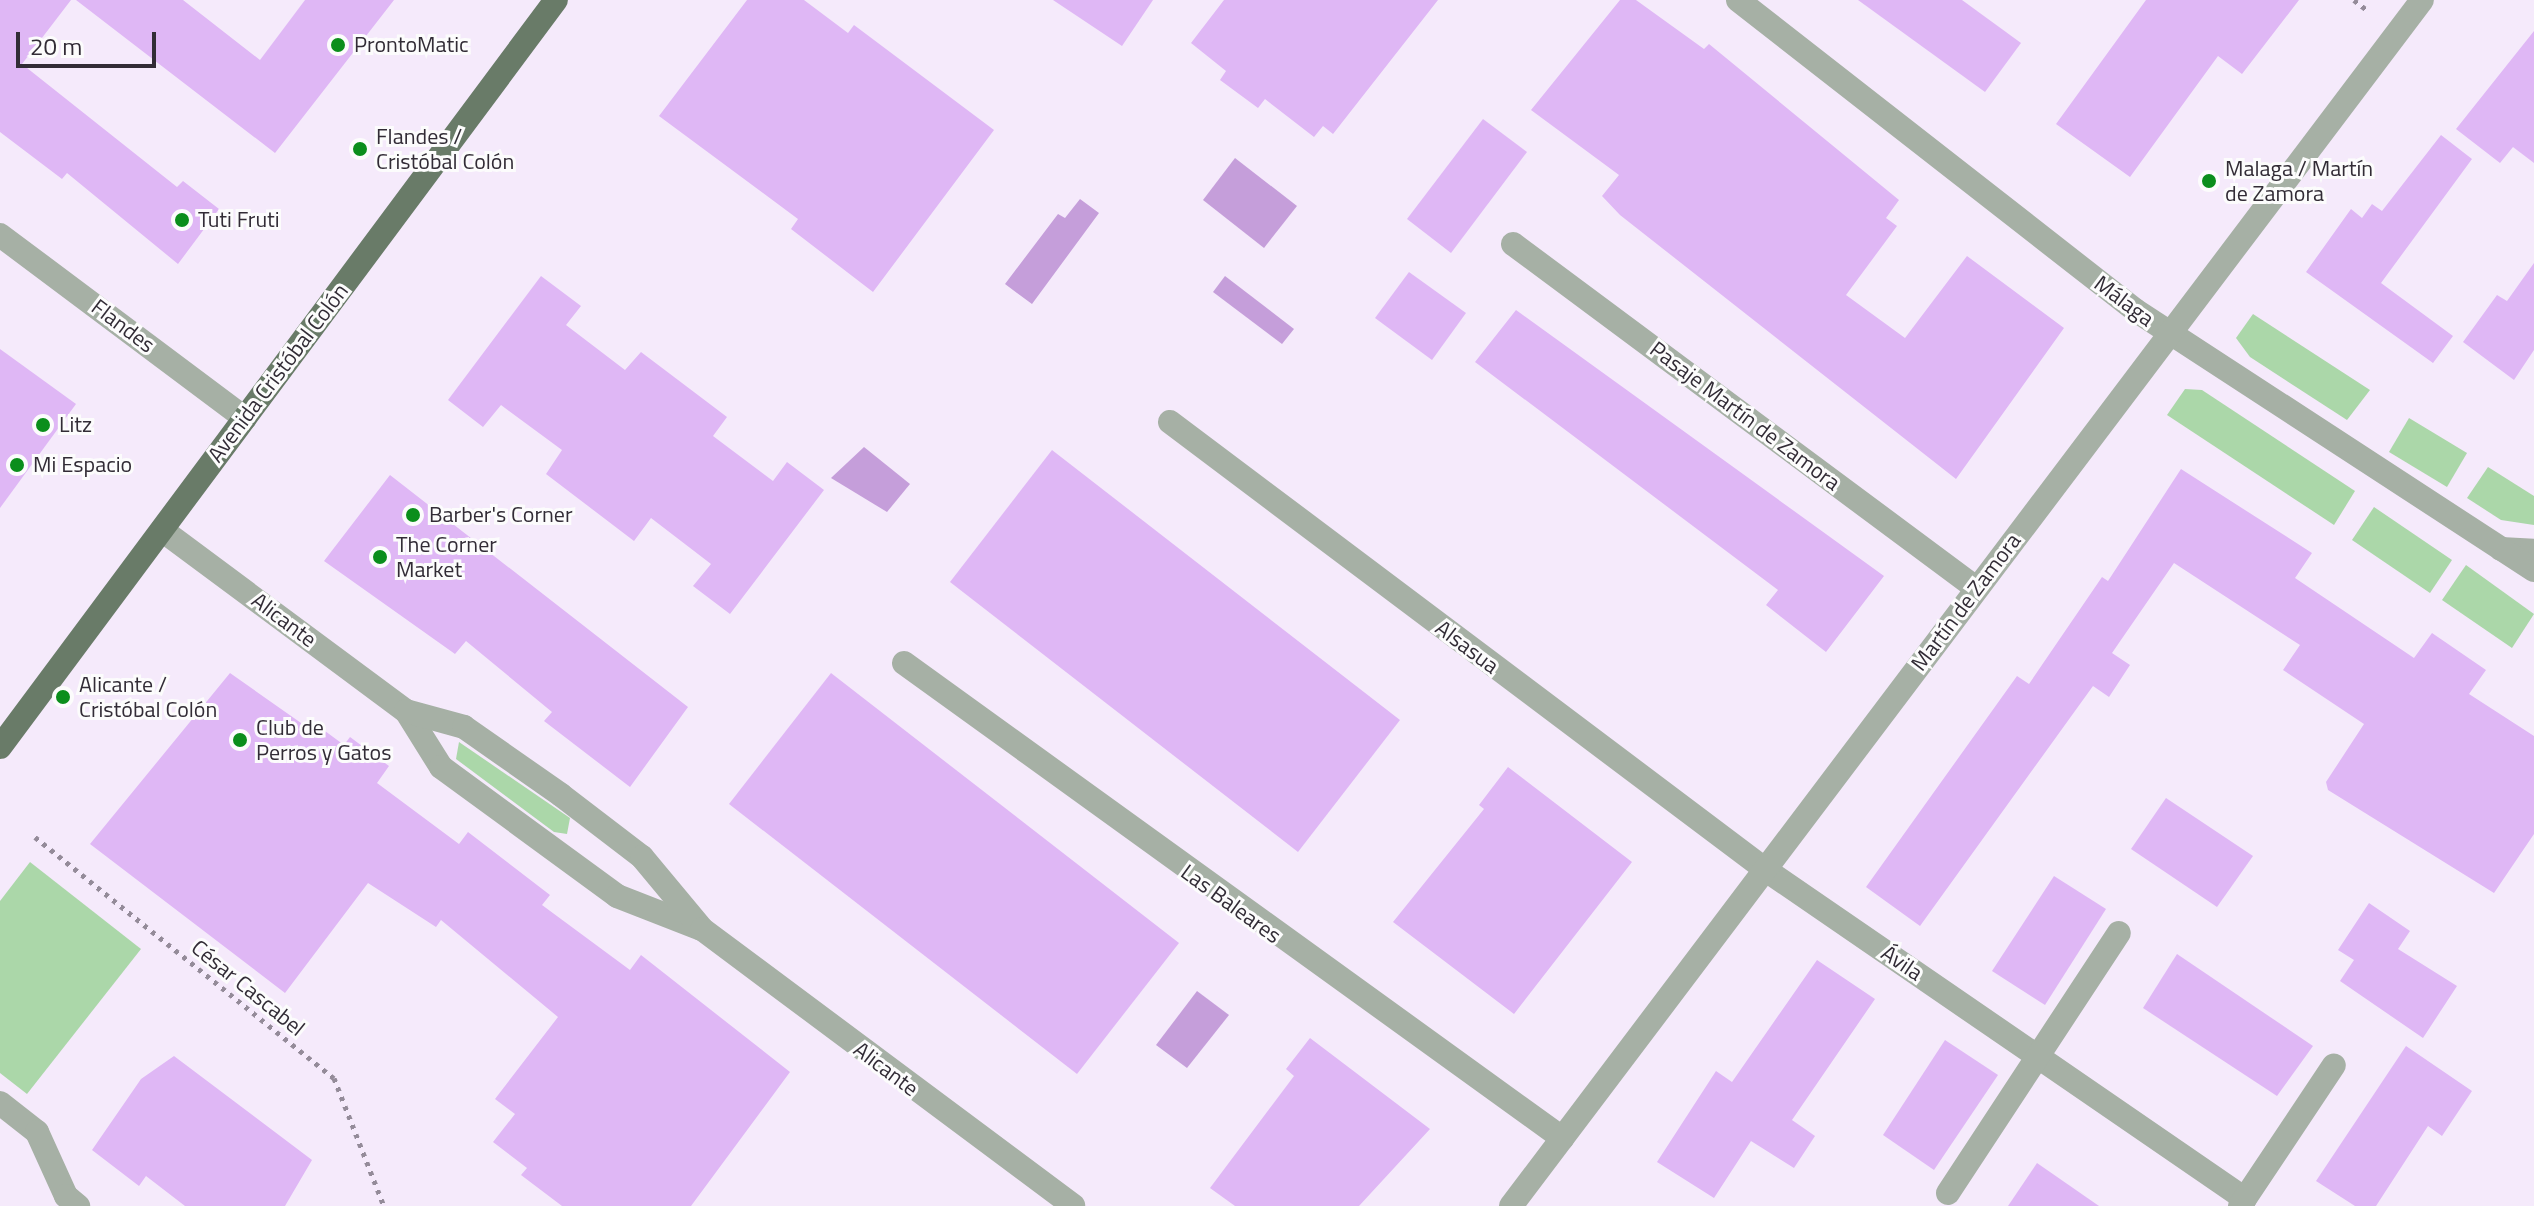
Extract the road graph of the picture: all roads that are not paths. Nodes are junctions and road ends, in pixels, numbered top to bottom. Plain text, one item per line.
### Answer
1 (1738, 0) edge
2 (2422, 0) edge
3 (547, 3) edge
4 (0, 235) edge
5 (1513, 244) dead end
6 (2171, 336) junction
7 (245, 418) junction
8 (1170, 422) dead end
9 (162, 530) junction
10 (2501, 549) junction
11 (2534, 551) edge
12 (2534, 570) edge
13 (1976, 588) junction
14 (904, 663) dead end
15 (406, 711) junction
16 (0, 747) edge
17 (1766, 870) junction
18 (702, 929) junction
19 (2119, 933) dead end
20 (2038, 1057) junction
21 (2334, 1065) dead end
22 (0, 1103) edge
23 (1562, 1138) junction
24 (1948, 1193) dead end
25 (2242, 1202) edge
26 (78, 1206) edge
27 (1073, 1206) edge
28 (1511, 1206) edge

1 - 6 street, Málaga
2 - 6 street, Martín de Zamora
3 - 7 main road, Avenida Cristóbal Colón
4 - 7 street, Flandes
5 - 13 street, Pasaje Martín de Zamora
6 - 10 street, Málaga
6 - 13 street, Martín de Zamora
7 - 9 main road, Avenida Cristóbal Colón
8 - 17 street, Alsasua
9 - 15 street, Alicante
9 - 16 main road, Avenida Cristóbal Colón
10 - 11 street
10 - 12 street, Málaga
13 - 17 street, Martín de Zamora
14 - 23 street, Las Baleares
15 - 18 street, Alicante
15 - 18 street, Alicante
17 - 20 street, Ávila
17 - 23 street, Martín de Zamora
18 - 27 street, Alicante
19 - 20 street
20 - 24 street
20 - 25 street, Ávila
21 - 25 street, Ávila
22 - 26 street
23 - 28 street, Martín de Zamora

